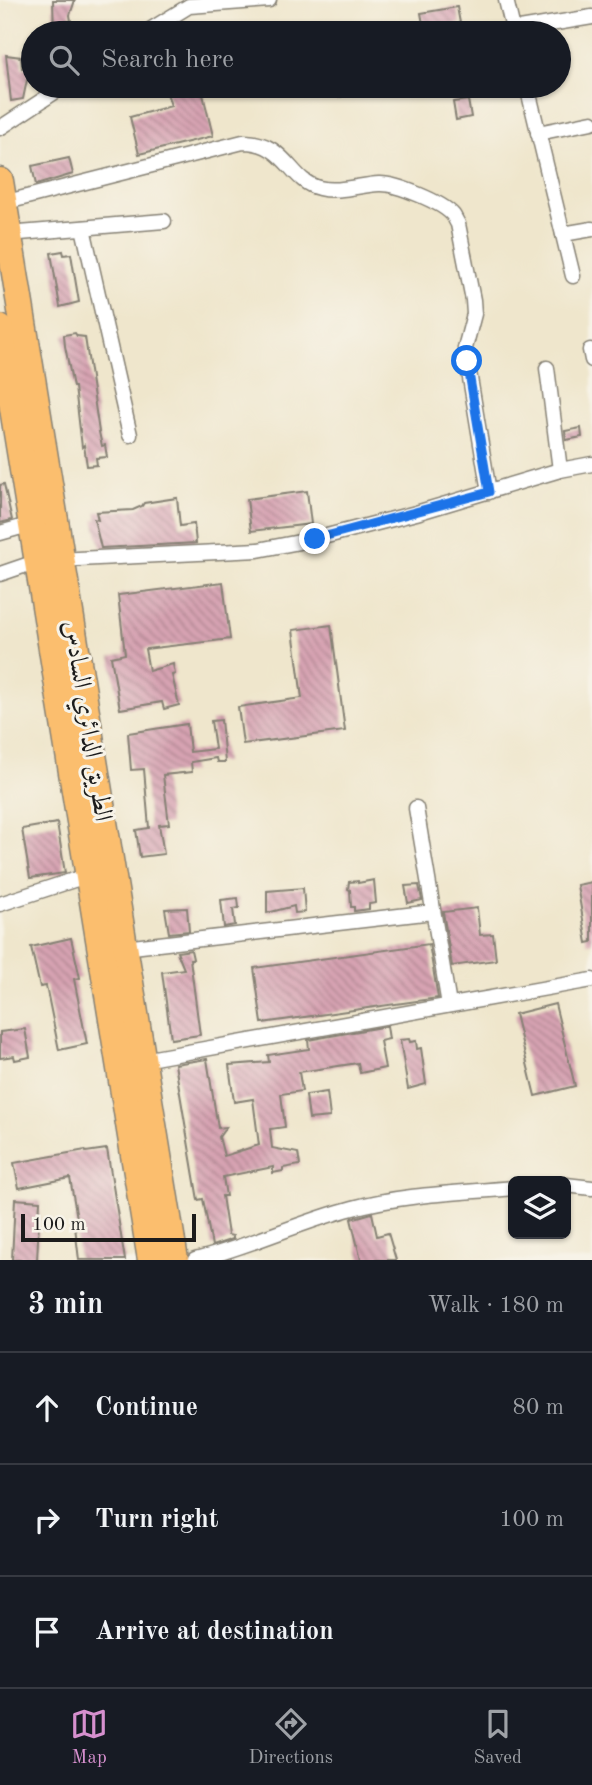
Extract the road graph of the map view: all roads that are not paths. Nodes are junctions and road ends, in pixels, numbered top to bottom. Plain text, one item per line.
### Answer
1 (270, 0) edge
2 (506, 0) edge
3 (190, 3) edge
4 (592, 17) edge
5 (163, 21) edge
6 (511, 21) edge
7 (571, 21) edge
8 (46, 98) edge
9 (530, 98) edge
10 (592, 122) edge
11 (0, 128) edge
12 (538, 133) junction
13 (2, 192) edge
14 (164, 221) dead end
15 (83, 228) junction
16 (592, 229) edge
17 (8, 234) junction
18 (563, 234) junction
19 (573, 276) dead end
20 (0, 328) edge
21 (547, 368) dead end
22 (130, 436) dead end
23 (592, 464) edge
24 (560, 470) junction
25 (489, 492) junction
26 (32, 524) junction
27 (0, 533) edge
28 (49, 561) junction
29 (0, 574) edge
30 (416, 808) dead end
31 (89, 875) junction
32 (0, 904) edge
33 (433, 912) junction
34 (124, 948) junction
35 (592, 980) edge
36 (449, 1005) junction
37 (143, 1060) junction
38 (571, 1186) edge
39 (508, 1188) edge
40 (592, 1188) edge
41 (162, 1250) edge
42 (195, 1260) edge

1 - 3 street
2 - 6 street
3 - 5 street
4 - 7 street
8 - 11 street
9 - 12 street
10 - 12 street
12 - 18 street
13 - 17 highway, الطريق الدائري السادس
13 - 25 street
14 - 15 street
15 - 17 street
15 - 22 street
16 - 18 street
17 - 28 highway, الطريق الدائري السادس
18 - 19 street
20 - 26 highway, الطريق الدائري السادس
21 - 24 street
23 - 24 street
24 - 25 street
25 - 28 street
26 - 27 street
26 - 28 highway, الطريق الدائري السادس
28 - 29 street
28 - 31 highway, الطريق الدائري السادس
28 - 34 highway, الطريق الدائري السادس
30 - 33 street
31 - 32 street
31 - 41 highway, الطريق الدائري السادس
33 - 34 street
33 - 36 street
34 - 37 highway, الطريق الدائري السادس
35 - 36 street
36 - 37 street
37 - 41 highway, الطريق الدائري السادس
38 - 40 street
39 - 42 street

